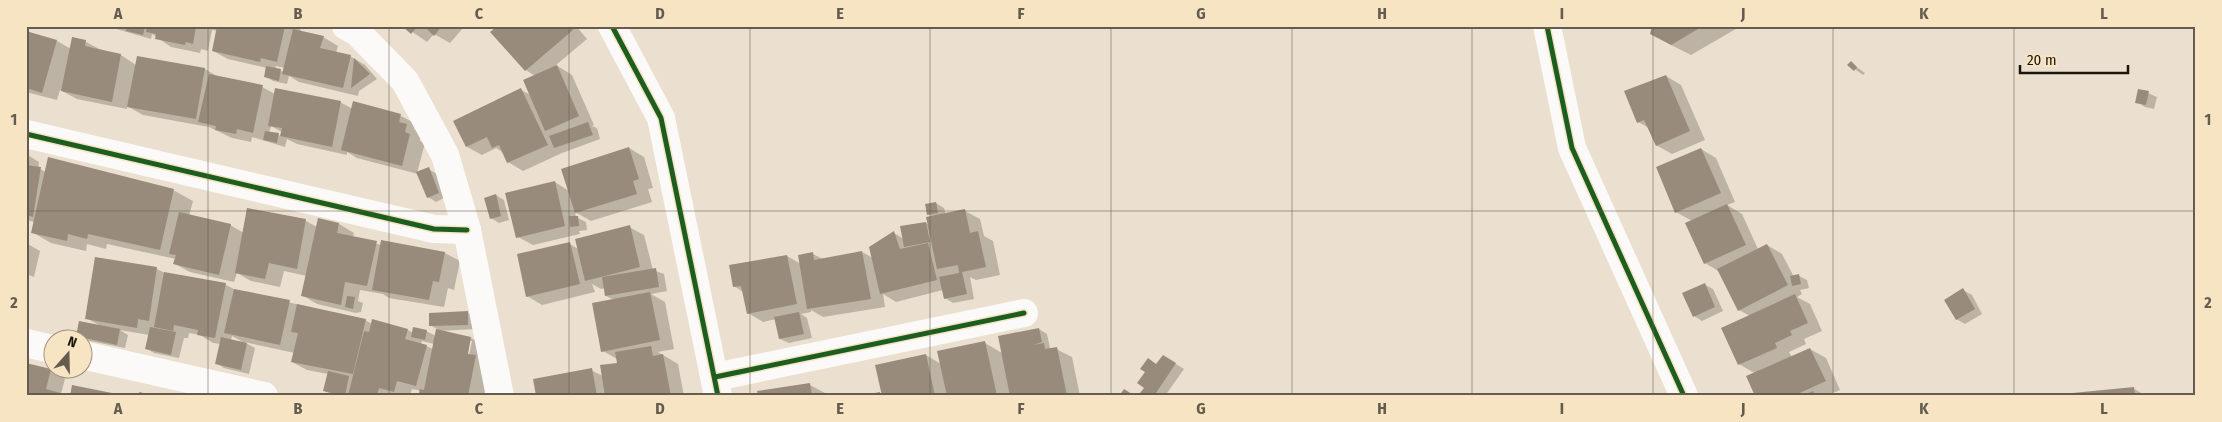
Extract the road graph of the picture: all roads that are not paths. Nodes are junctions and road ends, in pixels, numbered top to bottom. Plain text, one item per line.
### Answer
1 (346, 26) edge
2 (612, 26) edge
3 (1547, 26) edge
4 (26, 134) edge
5 (467, 230) junction
6 (1024, 313) dead end
7 (26, 343) edge
8 (42, 347) edge
9 (92, 357) edge
10 (716, 386) edge
11 (264, 396) edge
12 (500, 396) edge
13 (1684, 396) edge

1 - 5 street
2 - 10 street
3 - 13 street
4 - 5 street
5 - 12 street
6 - 10 street
7 - 8 street
9 - 11 street

